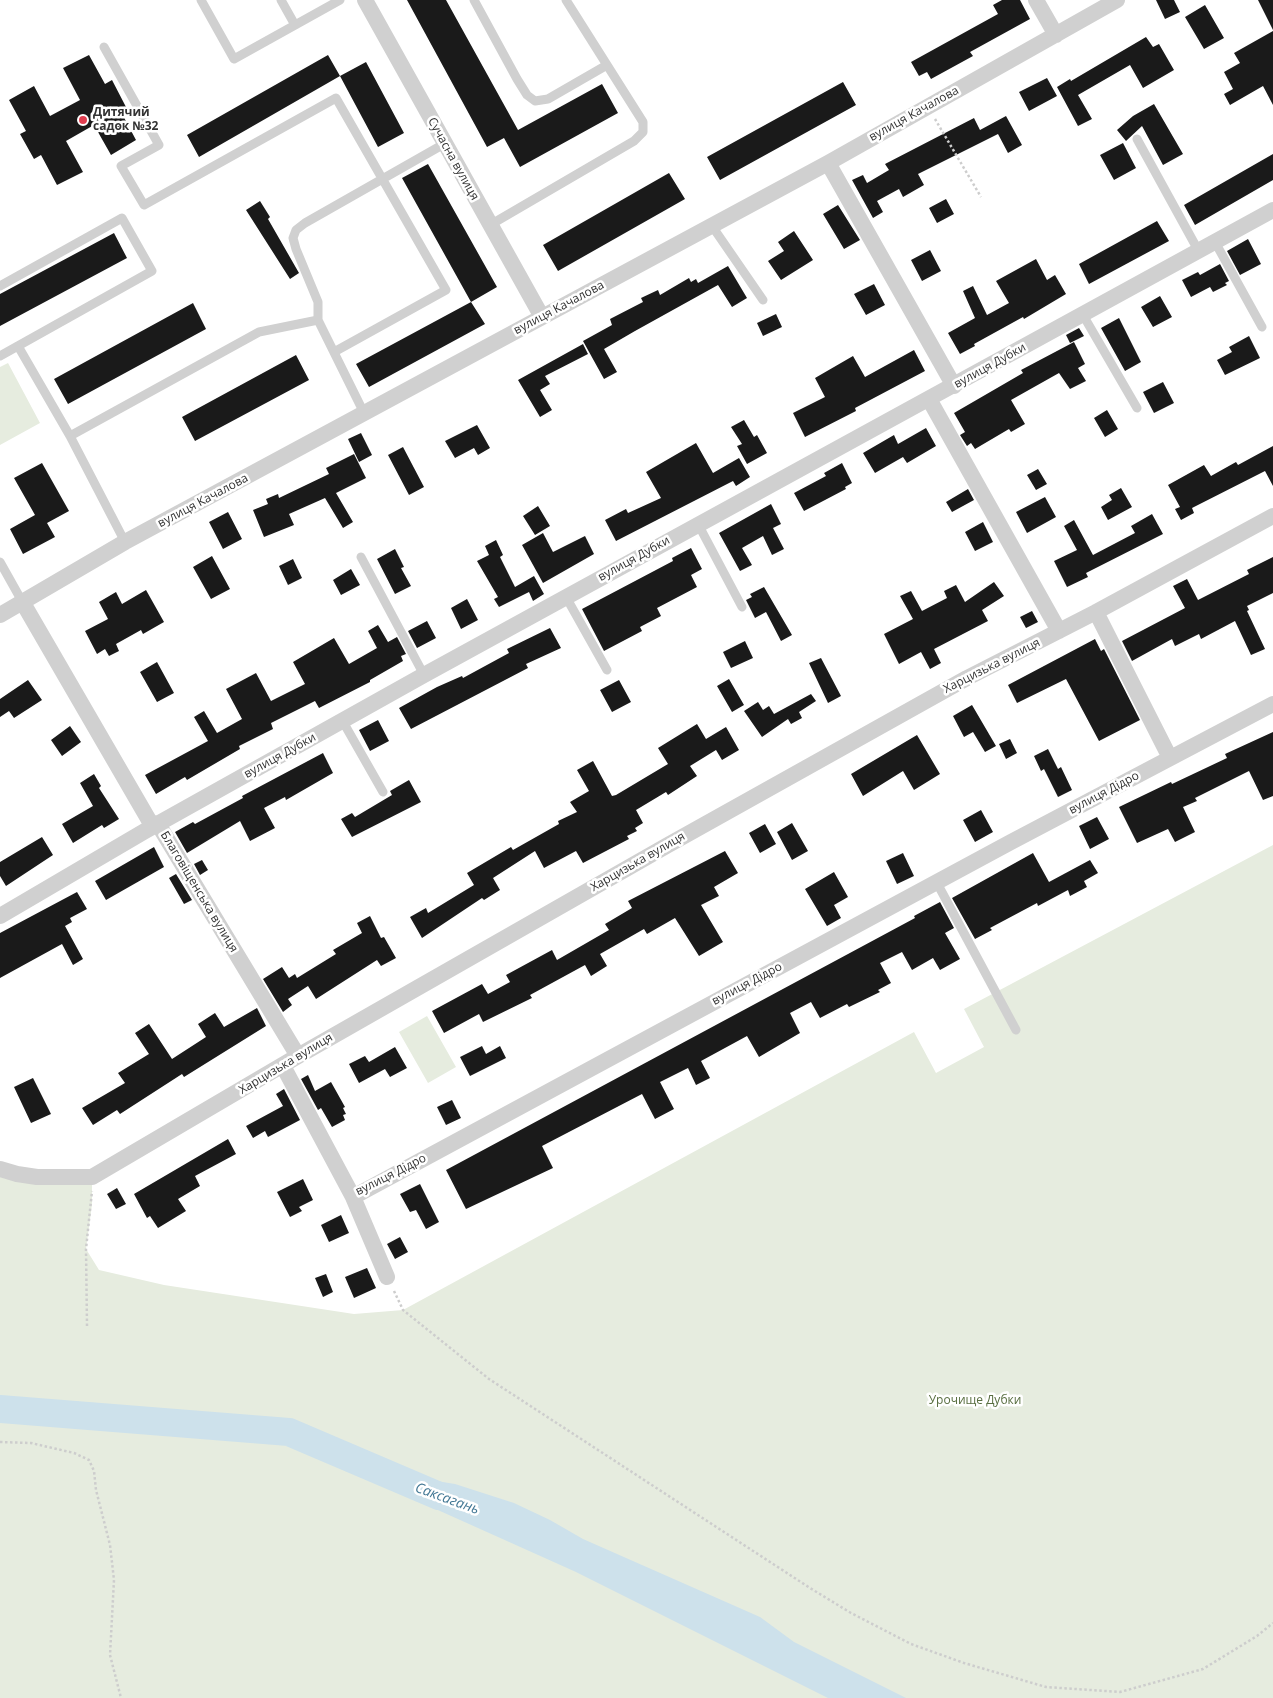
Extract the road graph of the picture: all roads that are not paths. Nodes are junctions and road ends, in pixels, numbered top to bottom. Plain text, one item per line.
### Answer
1 (201, 0) edge
2 (281, 0) edge
3 (340, 0) edge
4 (365, 0) edge
5 (474, 0) edge
6 (566, 0) edge
7 (1036, 0) edge
8 (1117, 0) edge
9 (295, 25) junction
10 (1056, 35) junction
11 (104, 47) dead end
12 (607, 65) junction
13 (1137, 139) dead end
14 (444, 144) junction
15 (828, 163) junction
16 (382, 180) junction
17 (1273, 210) edge
18 (490, 225) junction
19 (712, 226) junction
20 (1214, 242) junction
21 (1198, 250) junction
22 (0, 286) edge
23 (763, 300) dead end
24 (1083, 315) junction
25 (542, 317) junction
26 (318, 320) junction
27 (1262, 327) dead end
28 (18, 346) junction
29 (334, 352) junction
30 (0, 356) edge
31 (954, 386) junction
32 (929, 399) junction
33 (1137, 408) dead end
34 (364, 413) junction
35 (70, 436) junction
36 (1273, 516) edge
37 (698, 524) junction
38 (126, 542) junction
39 (362, 557) dead end
40 (0, 562) edge
41 (566, 597) junction
42 (22, 603) junction
43 (742, 607) dead end
44 (1096, 612) junction
45 (0, 615) edge
46 (1060, 631) junction
47 (607, 670) dead end
48 (424, 675) junction
49 (1273, 704) edge
50 (342, 720) junction
51 (1170, 758) junction
52 (383, 792) dead end
53 (158, 824) junction
54 (937, 883) junction
55 (0, 916) edge
56 (1016, 1030) dead end
57 (298, 1056) junction
58 (283, 1066) junction
59 (0, 1168) edge
60 (353, 1197) junction
61 (387, 1277) road end

1 - 9 lane
2 - 9 lane
3 - 9 lane
4 - 14 street, Сучасна вулиця
5 - 12 lane
6 - 12 lane
7 - 10 street
8 - 10 street, вулиця Качалова
10 - 15 street, вулиця Качалова
11 - 16 lane
12 - 18 lane
13 - 21 lane
14 - 16 lane
14 - 18 street, Сучасна вулиця
15 - 19 street, вулиця Качалова
15 - 31 street
16 - 26 lane
16 - 29 lane
17 - 20 street, вулиця Дубки
18 - 25 street, Сучасна вулиця
19 - 23 lane
19 - 25 street, вулиця Качалова
20 - 21 street, вулиця Дубки
20 - 27 lane
21 - 24 street, вулиця Дубки
22 - 28 lane
24 - 31 street, вулиця Дубки
24 - 33 lane
25 - 34 street, вулиця Качалова
26 - 29 lane
26 - 35 lane
28 - 30 lane
28 - 35 lane
29 - 34 lane
31 - 32 street, вулиця Дубки
32 - 37 street, вулиця Дубки
32 - 46 street
34 - 38 street, вулиця Качалова
35 - 38 lane
36 - 44 street, Харцизька вулиця
37 - 41 street, вулиця Дубки
37 - 43 lane
38 - 42 street, вулиця Качалова
39 - 48 lane
40 - 42 lane
41 - 47 lane
41 - 48 street, вулиця Дубки
42 - 45 street, вулиця Качалова
42 - 53 street, Благовіщенська вулиця
44 - 46 street, Харцизька вулиця
44 - 51 street
46 - 57 street, Харцизька вулиця
48 - 50 street, вулиця Дубки
49 - 51 street, вулиця Дідро
50 - 52 lane
50 - 53 street, вулиця Дубки
51 - 54 street, вулиця Дідро
53 - 55 street, вулиця Дубки
53 - 57 street, Благовіщенська вулиця
54 - 56 lane
54 - 60 street, вулиця Дідро
57 - 58 street, Харцизька вулиця
58 - 59 street, Харцизька вулиця
58 - 60 street, вулиця Дідро
60 - 61 street

